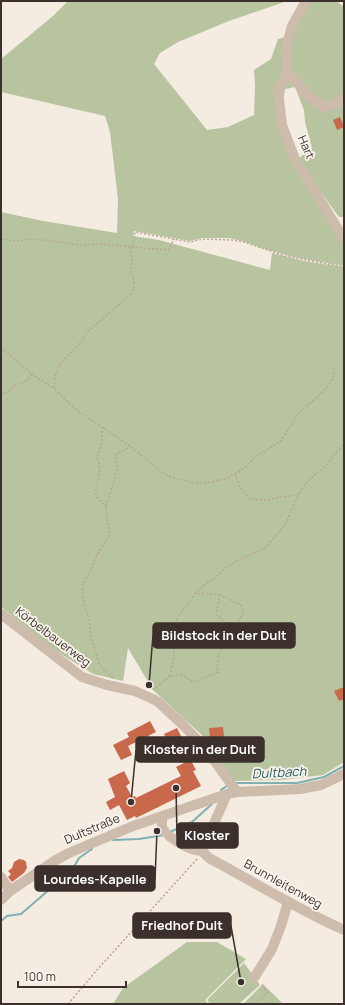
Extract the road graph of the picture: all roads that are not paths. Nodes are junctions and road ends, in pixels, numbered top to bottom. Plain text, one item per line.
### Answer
1 (306, 1) edge
2 (286, 73) junction
3 (344, 98) edge
4 (340, 224) edge
5 (344, 239) edge
6 (1, 614) edge
7 (344, 774) edge
8 (232, 793) junction
9 (162, 816) junction
10 (150, 820) junction
11 (165, 832) junction
12 (202, 851) junction
13 (1, 877) edge
14 (10, 891) junction
15 (1, 900) edge
16 (288, 902) junction
17 (344, 930) edge
18 (255, 976) road end

1 - 2 street, Hart
2 - 3 street
2 - 4 street, Hart
4 - 5 street, Hart
6 - 8 street, Körbelbauerweg
7 - 8 street, Dultstraße
8 - 9 street, Dultstraße
8 - 12 street
9 - 10 street, Dultstraße
9 - 11 street
10 - 11 street, Brunnleitenweg
10 - 14 street, Dultstraße
11 - 12 street, Brunnleitenweg
12 - 16 street, Brunnleitenweg
13 - 14 street
14 - 15 street, Dultstraße
16 - 17 street, Brunnleitenweg
16 - 18 street

